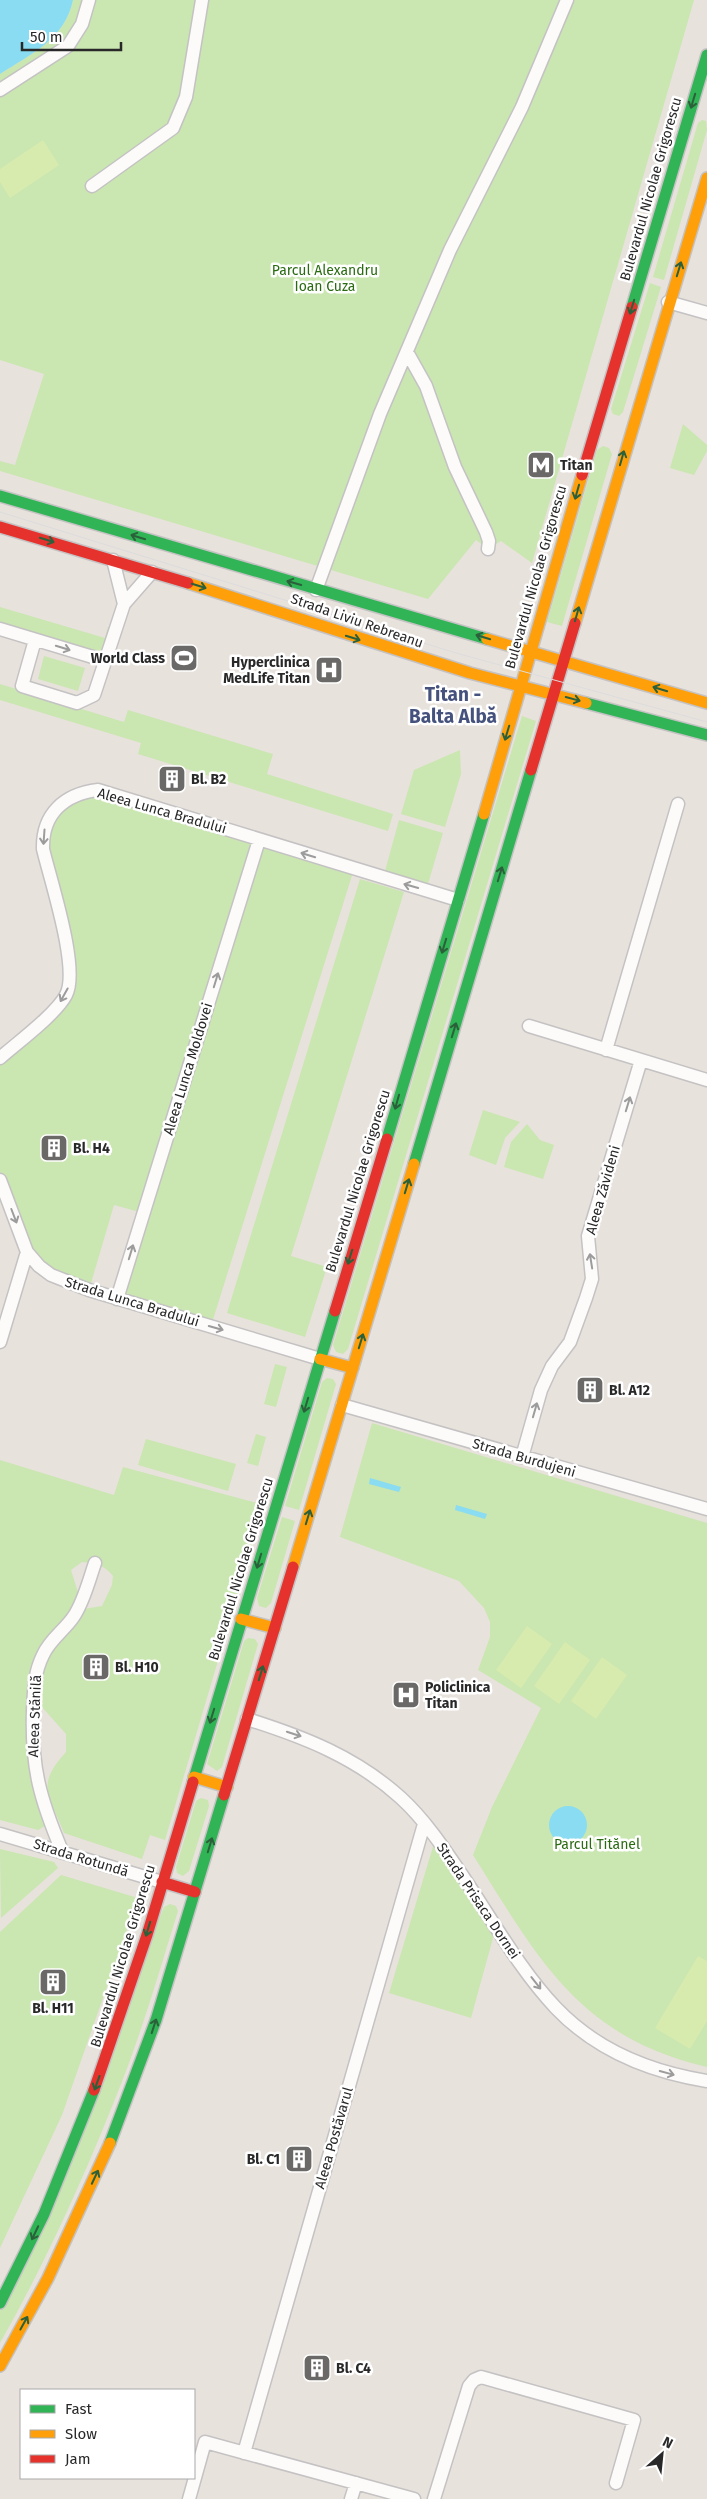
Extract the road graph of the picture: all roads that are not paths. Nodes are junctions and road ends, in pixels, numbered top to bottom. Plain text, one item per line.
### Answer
1 (89, 0) edge
2 (202, 0) edge
3 (567, 0) edge
4 (707, 54) edge
5 (0, 90) edge
6 (707, 178) edge
7 (92, 186) dead end
8 (668, 302) junction
9 (707, 313) edge
10 (407, 352) junction
11 (0, 496) edge
12 (0, 527) edge
13 (488, 549) dead end
14 (113, 560) junction
15 (152, 572) junction
16 (316, 590) junction
17 (124, 604) junction
18 (0, 629) edge
19 (35, 640) junction
20 (530, 651) junction
21 (106, 661) junction
22 (564, 661) junction
23 (521, 686) junction
24 (554, 694) junction
25 (707, 703) edge
26 (707, 735) edge
27 (678, 804) dead end
28 (259, 840) junction
29 (458, 900) junction
30 (529, 1026) dead end
31 (606, 1050) junction
32 (0, 1058) edge
33 (641, 1060) junction
34 (707, 1080) edge
35 (0, 1180) edge
36 (27, 1252) junction
37 (117, 1298) junction
38 (0, 1342) edge
39 (320, 1359) junction
40 (353, 1368) junction
41 (342, 1405) junction
42 (522, 1457) junction
43 (707, 1509) edge
44 (95, 1563) dead end
45 (241, 1619) junction
46 (275, 1628) junction
47 (247, 1719) junction
48 (194, 1777) junction
49 (227, 1787) junction
50 (424, 1824) junction
51 (0, 1834) edge
52 (62, 1851) junction
53 (162, 1882) junction
54 (196, 1892) junction
55 (707, 2081) edge
56 (0, 2303) edge
57 (0, 2366) edge
58 (244, 2453) junction
59 (195, 2478) edge
60 (195, 2479) edge
61 (356, 2483) junction
62 (616, 2483) dead end
63 (189, 2499) edge
64 (352, 2499) edge
65 (414, 2499) edge
66 (434, 2499) edge

1 - 5 street
2 - 7 street
3 - 10 street
4 -> 20 main road, Bulevardul Nicolae Grigorescu
8 -> 6 main road
8 - 9 street
22 -> 8 main road
10 - 13 street
10 - 16 street
16 -> 11 main road, Strada Liviu Rebreanu
12 -> 14 main road, Strada Liviu Rebreanu
14 - 15 main road, Strada Liviu Rebreanu
14 - 17 street
15 - 17 street
15 -> 23 main road, Strada Liviu Rebreanu
20 -> 16 main road, Strada Liviu Rebreanu
17 - 21 street
18 - 19 street
19 -> 21 street
19 - 21 street
20 - 22 main road, Strada Liviu Rebreanu
20 - 23 main road, Bulevardul Nicolae Grigorescu
22 - 24 main road
25 -> 22 main road, Strada Liviu Rebreanu
23 - 24 main road, Strada Liviu Rebreanu
23 -> 29 main road, Bulevardul Nicolae Grigorescu
24 -> 26 main road, Strada Liviu Rebreanu
40 -> 24 main road
27 - 31 street
29 -> 28 street, Aleea Lunca Bradului
28 -> 32 street, Aleea Lunca Bradului
37 -> 28 street, Aleea Lunca Moldovei
29 -> 39 main road, Bulevardul Nicolae Grigorescu
30 - 31 street
31 - 33 street
33 - 34 street
42 -> 33 street, Aleea Zăvideni
35 -> 36 street, Strada Lunca Bradului
36 - 37 street, Strada Lunca Bradului
36 - 38 street
37 -> 39 street, Strada Lunca Bradului
39 - 40 main road
39 -> 45 main road, Bulevardul Nicolae Grigorescu
40 - 41 main road
41 - 42 street, Strada Burdujeni
46 -> 41 main road
42 - 43 street, Strada Burdujeni
44 - 52 street, Aleea Stănilă
45 - 46 main road
45 -> 48 main road, Bulevardul Nicolae Grigorescu
47 -> 46 main road
47 - 49 main road
47 -> 50 street, Strada Prisaca Dornei
48 - 49 main road
48 - 53 main road, Bulevardul Nicolae Grigorescu
54 -> 49 main road
50 -> 55 street, Strada Prisaca Dornei
50 - 58 street, Aleea Postăvarul
51 - 52 street, Strada Rotundă
52 - 53 street, Strada Rotundă
53 - 54 main road
53 -> 56 main road, Bulevardul Nicolae Grigorescu
57 -> 54 main road
58 - 59 street
58 - 61 street
60 - 63 street
61 - 64 street
61 - 65 street
62 - 66 street

